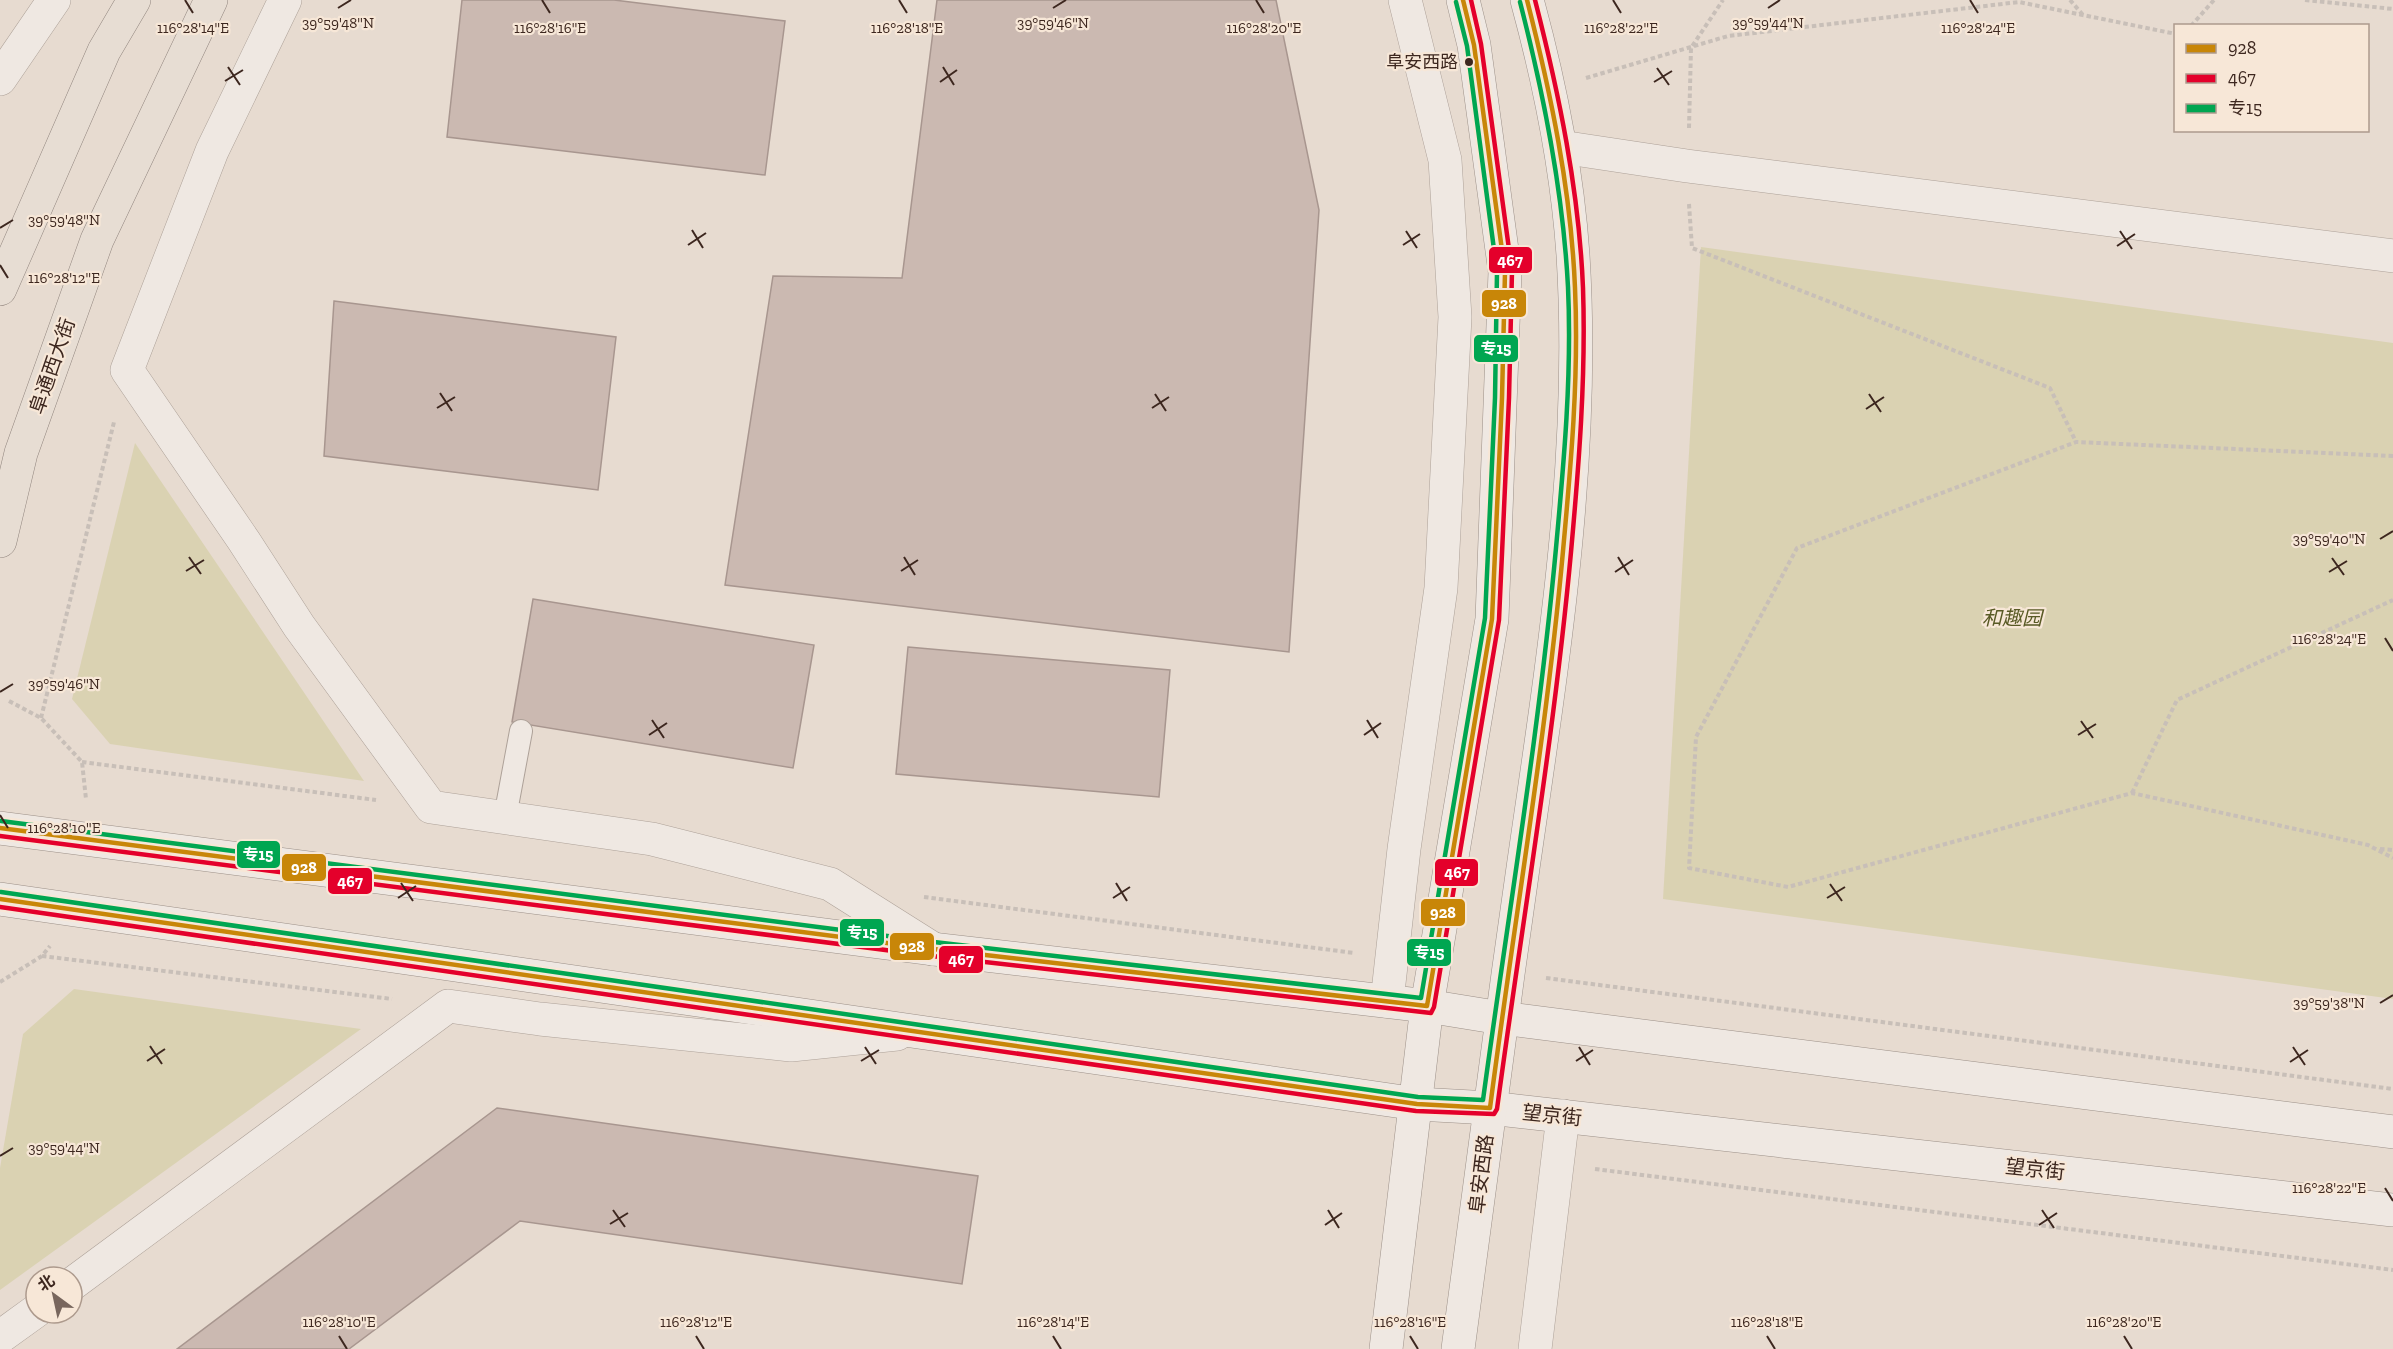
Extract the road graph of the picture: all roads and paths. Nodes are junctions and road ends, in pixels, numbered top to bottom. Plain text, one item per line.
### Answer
1 (54, 0) edge
2 (134, 0) edge
3 (211, 0) edge
4 (285, 0) edge
5 (1405, 0) edge
6 (1463, 0) edge
7 (1527, 0) edge
8 (1723, 0) edge
9 (2070, 0) edge
10 (2214, 0) edge
11 (2305, 0) edge
12 (2393, 9) edge
13 (2083, 15) junction
14 (2193, 24) edge
15 (2174, 34) edge
16 (1691, 48) junction
17 (0, 79) edge
18 (1551, 89) junction
19 (1561, 147) junction
20 (1687, 166) junction
21 (2393, 256) edge
22 (0, 289) edge
23 (127, 370) junction
24 (2076, 442) junction
25 (2393, 456) edge
26 (0, 541) edge
27 (2393, 600) edge
28 (9, 700) dead end
29 (41, 718) junction
30 (521, 731) dead end
31 (82, 762) junction
32 (2132, 793) junction
33 (431, 807) junction
34 (86, 809) dead end
35 (504, 817) junction
36 (0, 828) edge
37 (2376, 849) junction
38 (2393, 850) edge
39 (2393, 858) edge
40 (912, 895) dead end
41 (0, 899) edge
42 (54, 942) dead end
43 (933, 949) junction
44 (42, 956) junction
45 (1391, 958) junction
46 (1508, 973) junction
47 (0, 982) edge
48 (1387, 1001) junction
49 (448, 1006) junction
50 (1427, 1006) junction
51 (1501, 1018) junction
52 (917, 1032) junction
53 (2393, 1089) edge
54 (1417, 1104) junction
55 (1490, 1108) junction
56 (1563, 1116) junction
57 (2393, 1132) edge
58 (2393, 1210) edge
59 (84, 1275) edge
60 (24, 1320) edge
61 (0, 1337) edge
62 (1386, 1349) edge
63 (1458, 1349) edge
64 (1535, 1349) edge

1 - 17 main road
2 - 22 main road
3 - 26 main road, 阜通西大街
4 - 23 main road
5 - 45 main road
6 - 50 main road
7 - 18 main road, 阜安西路
8 - 16 path
9 - 13 path
10 - 14 path
11 - 12 path
13 - 15 path
13 - 16 path
16 - 18 path
16 - 20 path
18 - 19 main road, 阜安西路
19 - 20 main road
19 - 46 main road, 阜安西路
20 - 21 main road
20 - 24 path
23 - 29 path
23 - 33 main road
24 - 25 path
24 - 32 path
27 - 32 path
28 - 29 path
29 - 31 path
30 - 35 lane
31 - 33 path
31 - 34 path
32 - 37 path
33 - 35 main road
35 - 43 main road
36 - 43 main road
37 - 38 path
37 - 39 path
40 - 45 path
41 - 52 main road, 望京街
42 - 44 path
43 - 48 main road
44 - 47 path
44 - 49 path
45 - 48 main road
46 - 51 main road, 阜安西路
46 - 53 path
48 - 50 main road
49 - 52 main road
49 - 59 main road
50 - 51 main road
50 - 54 main road
51 - 55 main road, 阜安西路
51 - 57 main road
52 - 54 main road, 望京街
54 - 55 main road, 望京街
54 - 62 main road
55 - 56 main road, 望京街
55 - 63 main road, 阜安西路
56 - 58 main road, 望京街
56 - 64 main road
60 - 61 main road

